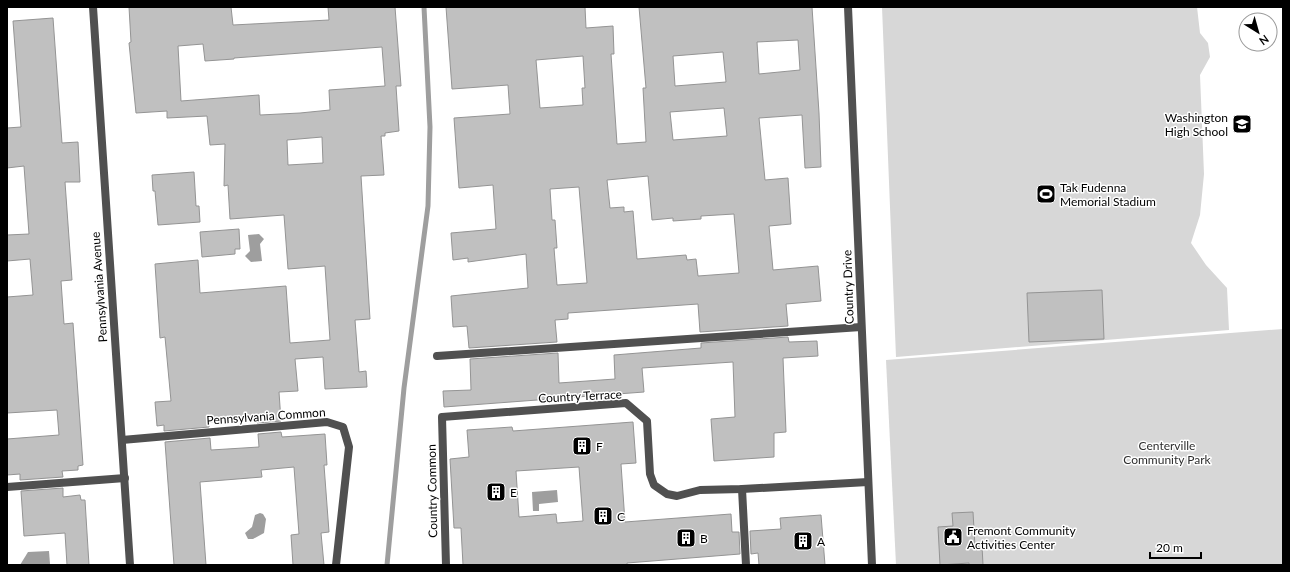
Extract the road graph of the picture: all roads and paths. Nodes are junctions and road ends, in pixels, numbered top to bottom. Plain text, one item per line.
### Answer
1 (93, 7) edge
2 (848, 7) edge
3 (862, 327) junction
4 (437, 356) dead end
5 (442, 417) joint
6 (122, 440) junction
7 (125, 478) junction
8 (868, 482) junction
9 (7, 487) edge
10 (742, 489) junction
11 (130, 565) edge
12 (336, 565) edge
13 (446, 565) edge
14 (746, 565) edge
15 (872, 565) edge

1 - 6 street, Pennsylvania Avenue
2 - 3 street, Country Drive
3 - 4 street
3 - 8 street, Country Drive
5 - 10 street, Country Terrace
5 - 13 street, Country Common
6 - 7 street, Pennsylvania Avenue
6 - 12 street, Pennsylvania Common
7 - 9 street
7 - 11 street, Pennsylvania Avenue
8 - 10 street, Country Terrace
8 - 15 street, Country Drive
10 - 14 street

